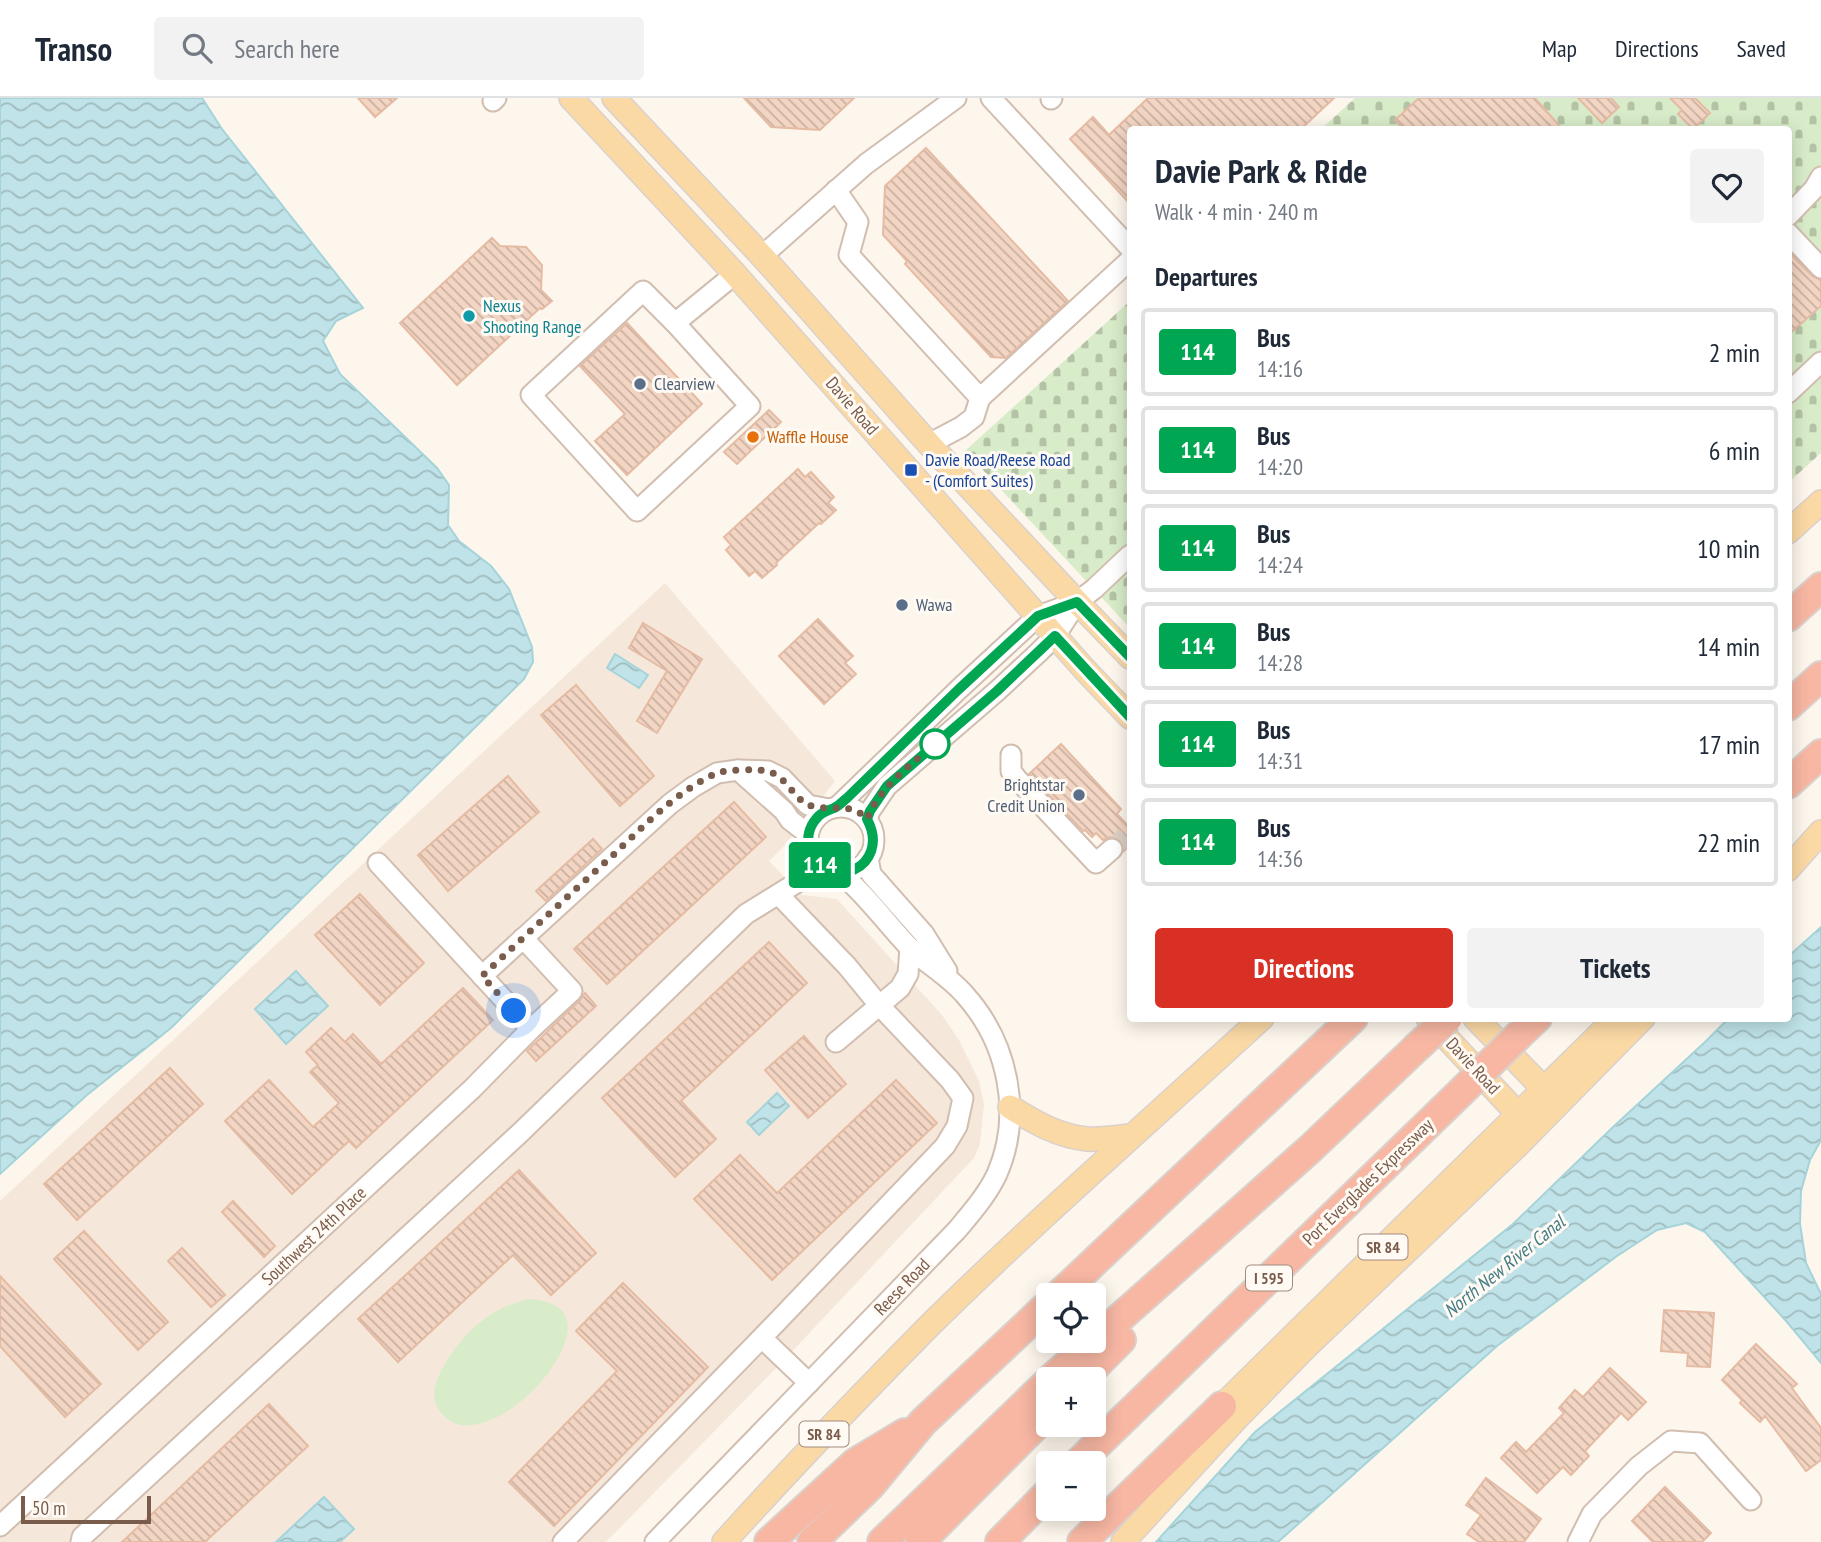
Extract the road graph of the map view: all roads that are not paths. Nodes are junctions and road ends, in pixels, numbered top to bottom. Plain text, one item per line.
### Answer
1 (571, 98) edge
2 (614, 98) edge
3 (956, 98) edge
4 (991, 98) edge
5 (1821, 177) edge
6 (836, 190) junction
7 (1792, 212) edge
8 (1792, 237) edge
9 (1127, 245) edge
10 (762, 256) junction
11 (1127, 263) edge
12 (1821, 268) edge
13 (735, 274) junction
14 (675, 323) junction
15 (1821, 362) edge
16 (1792, 389) edge
17 (980, 398) junction
18 (929, 444) junction
19 (1821, 502) edge
20 (1792, 528) edge
21 (1127, 558) edge
22 (1821, 587) edge
23 (1077, 602) junction
24 (1792, 613) edge
25 (1038, 616) junction
26 (1055, 636) junction
27 (1127, 654) edge
28 (1821, 676) edge
29 (1792, 702) edge
30 (1127, 714) edge
31 (1821, 754) edge
32 (1011, 755) dead end
33 (738, 770) junction
34 (1792, 780) edge
35 (833, 808) junction
36 (867, 819) junction
37 (1821, 820) edge
38 (1821, 832) edge
39 (808, 834) junction
40 (1792, 848) edge
41 (1112, 849) tunnel mouth
42 (868, 858) junction
43 (378, 863) dead end
44 (1792, 865) edge
45 (831, 870) junction
46 (779, 895) junction
47 (523, 938) junction
48 (910, 948) junction
49 (482, 976) junction
50 (955, 984) junction
51 (879, 1005) junction
52 (1258, 1022) edge
53 (1349, 1022) edge
54 (1432, 1022) edge
55 (1444, 1022) edge
56 (1479, 1022) edge
57 (1612, 1022) edge
58 (1639, 1022) edge
59 (1528, 1027) edge
60 (531, 1029) junction
61 (836, 1042) dead end
62 (1544, 1089) junction
63 (1010, 1107) junction
64 (1518, 1114) junction
65 (1131, 1136) junction
66 (1310, 1149) junction
67 (1072, 1283) edge
68 (1036, 1316) edge
69 (762, 1338) junction
70 (1066, 1367) edge
71 (1094, 1367) edge
72 (809, 1383) junction
73 (1036, 1394) edge
74 (1222, 1406) junction
75 (923, 1422) junction
76 (1036, 1425) edge
77 (1090, 1451) edge
78 (1751, 1500) dead end
79 (1036, 1505) edge
80 (0, 1526) edge
81 (81, 1542) edge
82 (563, 1542) edge
83 (655, 1542) edge
84 (724, 1542) edge
85 (769, 1542) edge
86 (812, 1542) edge
87 (882, 1542) edge
88 (920, 1542) edge
89 (1000, 1542) edge
90 (1082, 1542) edge
91 (1107, 1542) edge
92 (1123, 1542) edge
93 (1578, 1542) edge

1 - 13 main road, Davie Road
2 - 10 main road, Davie Road
3 - 6 street
4 - 9 street
5 - 7 street
6 - 10 street
6 - 17 street
8 - 12 street
10 - 18 main road, Davie Road
11 - 17 street
13 - 14 street
13 - 25 main road, Davie Road
14 - 14 street
15 - 16 street
17 - 18 street
18 - 23 main road, Davie Road
19 - 20 main road
21 - 23 street
22 - 24 highway
23 - 25 street
23 - 26 street
23 - 27 main road, Davie Road
25 - 26 main road, Davie Road
25 - 35 street
26 - 30 main road, Davie Road
26 - 36 street
28 - 29 highway
31 - 34 highway
32 - 41 street
33 - 35 street
33 - 39 street
33 - 47 street
35 - 36 street
35 - 39 street
36 - 42 street
37 - 40 main road
38 - 44 main road
39 - 45 street
42 - 45 street
42 - 50 street, Reese Road
43 - 49 street
45 - 46 street
45 - 48 street, Reese Road
46 - 51 street
46 - 81 street
47 - 49 street
47 - 60 street, Southwest 24th Place
48 - 50 street, Reese Road
48 - 51 street
49 - 60 street
50 - 63 street, Reese Road
51 - 61 street
51 - 69 street
52 - 65 main road, SR 84
53 - 67 highway
54 - 64 main road, Davie Road
55 - 66 highway, bridge
56 - 62 main road, Davie Road
57 - 62 main road, SR 84
58 - 92 main road
59 - 77 highway, Port Everglades Expressway / I 595, bridge
60 - 80 street, Southwest 24th Place
62 - 64 main road, SR 84
63 - 65 main road
63 - 72 street, Reese Road
64 - 74 main road, SR 84
65 - 84 main road, SR 84
66 - 70 highway
66 - 71 highway
68 - 75 highway
69 - 72 street
69 - 82 street
72 - 83 street, Reese Road
73 - 87 highway
74 - 90 highway
74 - 91 main road, SR 84
75 - 85 highway
75 - 86 highway
76 - 88 highway
78 - 93 street
79 - 89 highway

